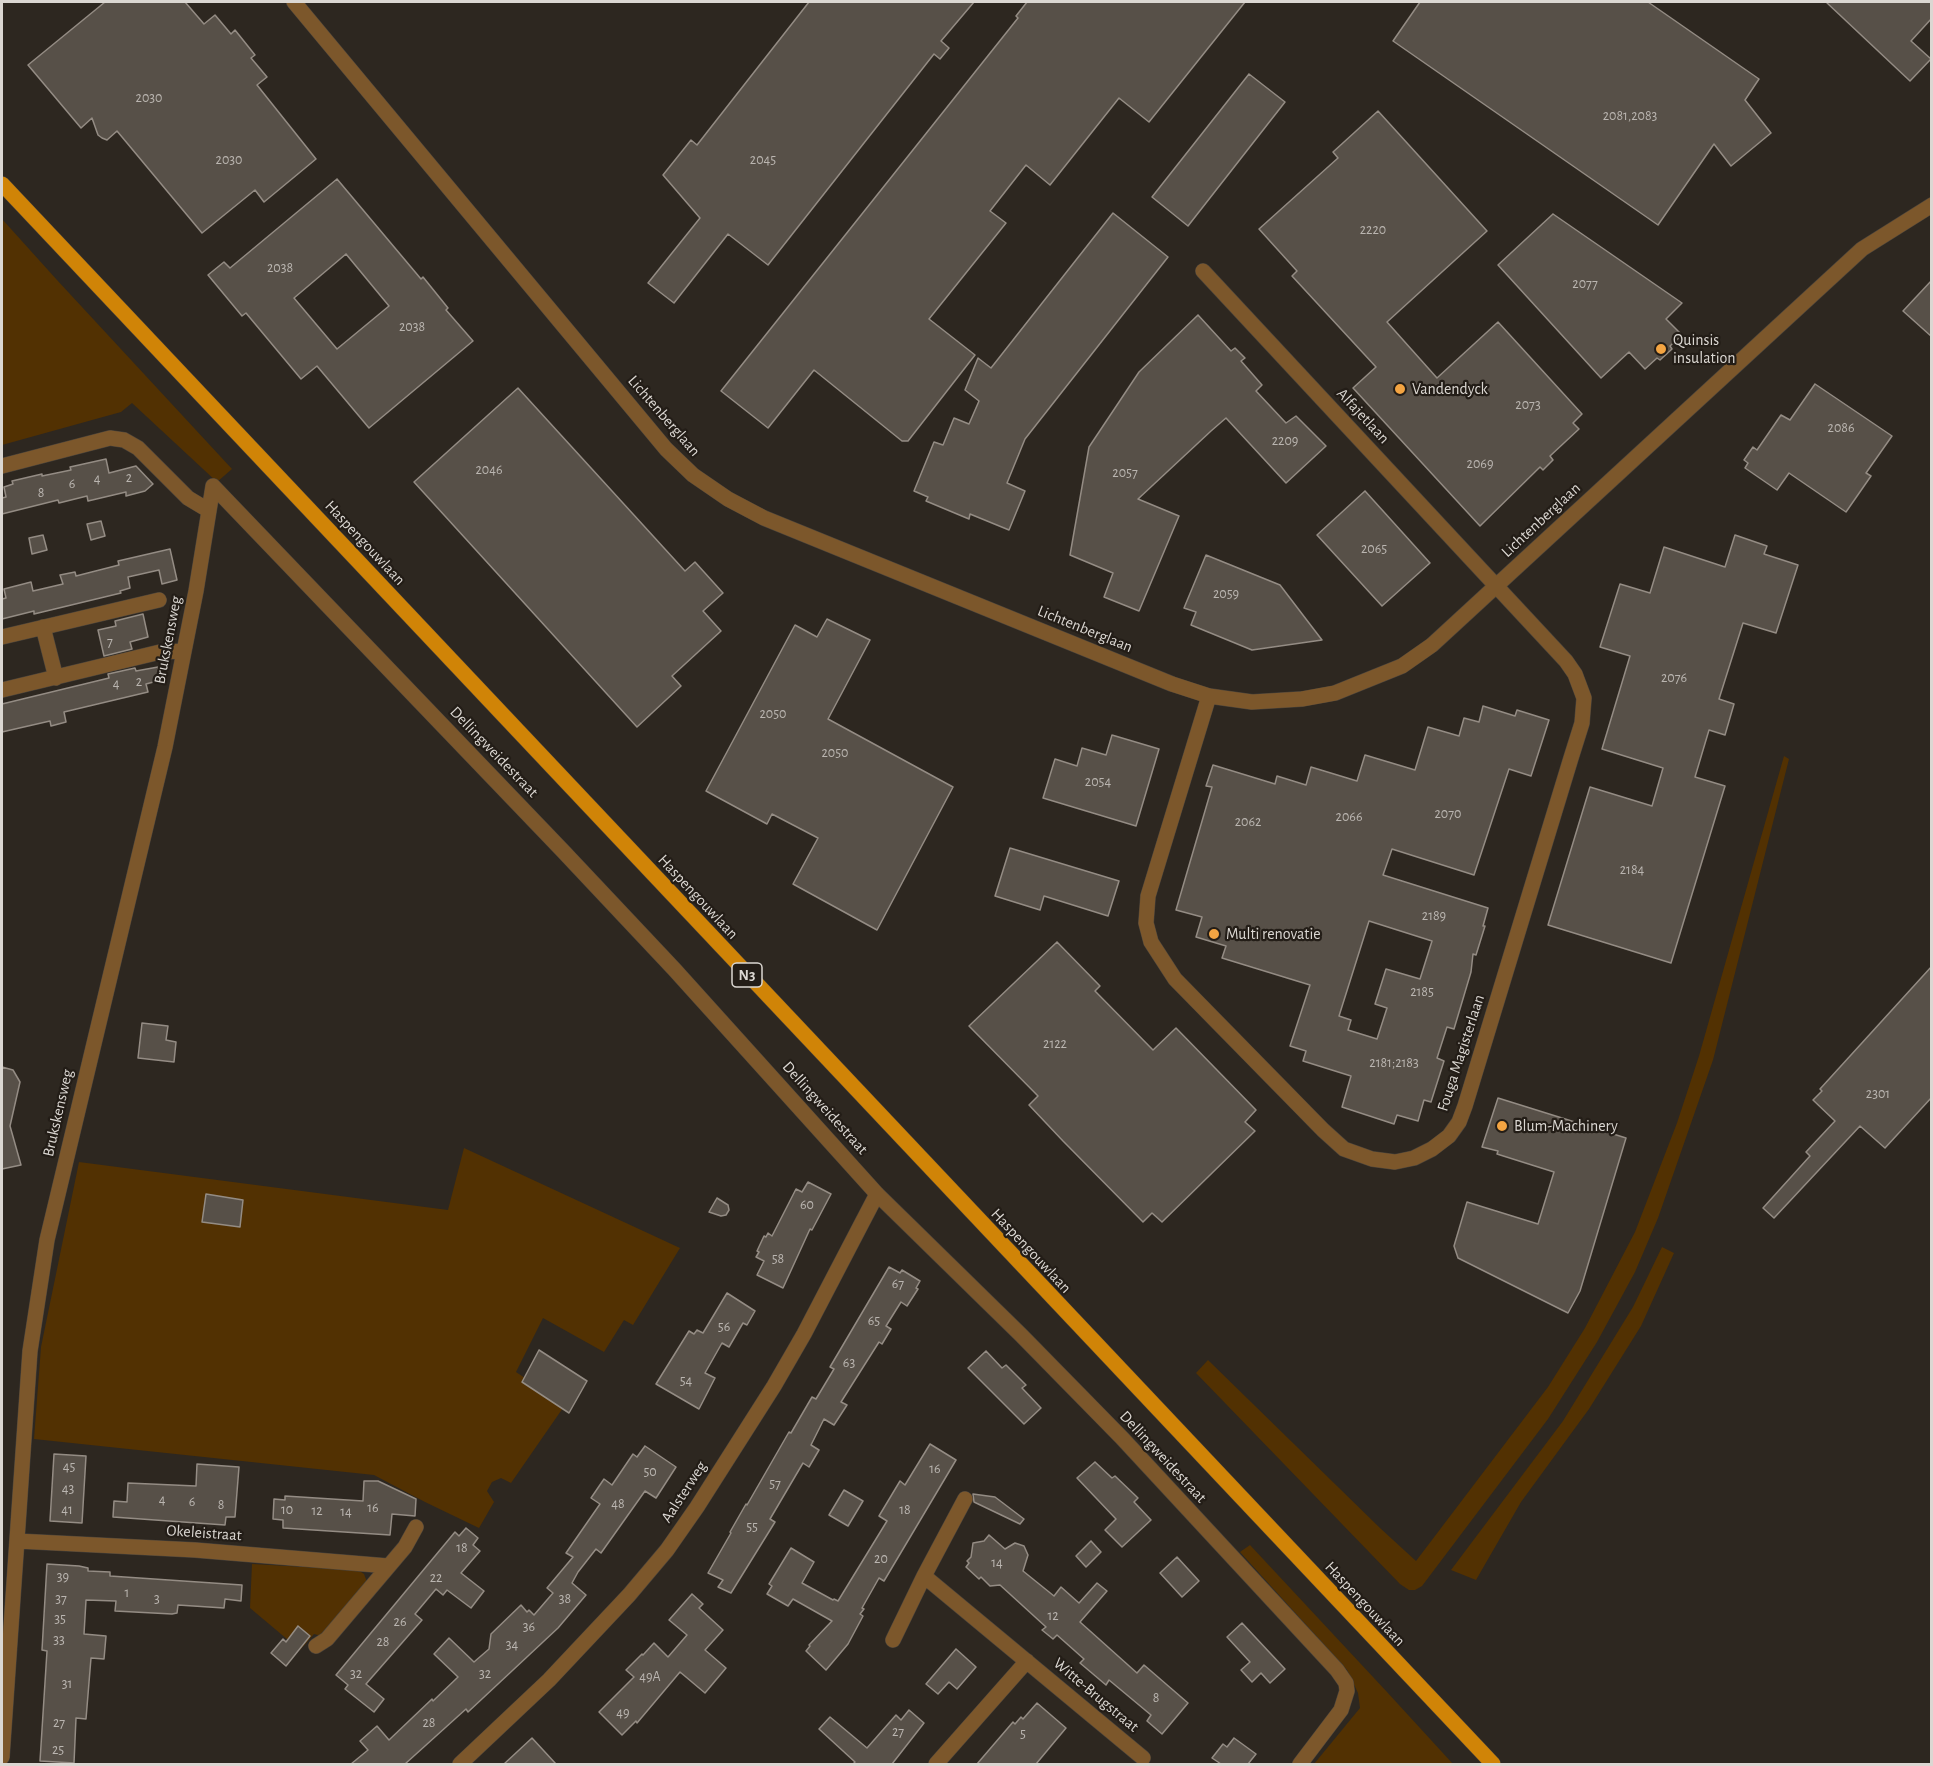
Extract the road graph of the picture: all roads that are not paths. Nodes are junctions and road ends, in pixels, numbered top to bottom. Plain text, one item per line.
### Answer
1 (294, 2) edge
2 (2, 184) edge
3 (1932, 205) edge
4 (1203, 271) dead end
5 (2, 466) edge
6 (213, 486) joint
7 (208, 510) junction
8 (1496, 585) junction
9 (159, 600) dead end
10 (43, 627) junction
11 (2, 637) edge
12 (184, 651) junction
13 (56, 678) junction
14 (2, 690) edge
15 (1209, 696) junction
16 (877, 1194) junction
17 (965, 1499) dead end
18 (416, 1527) dead end
19 (17, 1541) junction
20 (388, 1566) junction
21 (924, 1576) junction
22 (892, 1640) dead end
23 (316, 1646) dead end
24 (1027, 1660) junction
25 (2, 1757) edge
26 (1143, 1758) dead end
27 (460, 1764) edge
28 (936, 1764) edge
29 (1300, 1764) edge
30 (1493, 1764) edge

1 - 15 street, Lichtenberglaan
2 - 30 main road, Haspengouwlaan / N3
3 - 8 street, Lichtenberglaan
4 - 8 street, Alfajetlaan
5 - 7 street
6 - 7 street, Brukskensweg
6 - 16 street, Dellingweidestraat
7 - 12 street, Brukskensweg
8 - 15 street, Lichtenberglaan
8 - 15 street, Fouga Magisterlaan
9 - 10 street
10 - 11 street
10 - 13 street
12 - 13 street
12 - 19 street, Brukskensweg
13 - 14 street
16 - 27 street, Aalsterweg
16 - 29 street, Dellingweidestraat
17 - 21 street
18 - 20 street
19 - 20 street, Okeleistraat
19 - 25 street, Brukskensweg
20 - 23 street
21 - 22 street
21 - 24 street, Witte-Brugstraat
24 - 26 street, Witte-Brugstraat
24 - 28 street, Witte-Brugstraat

